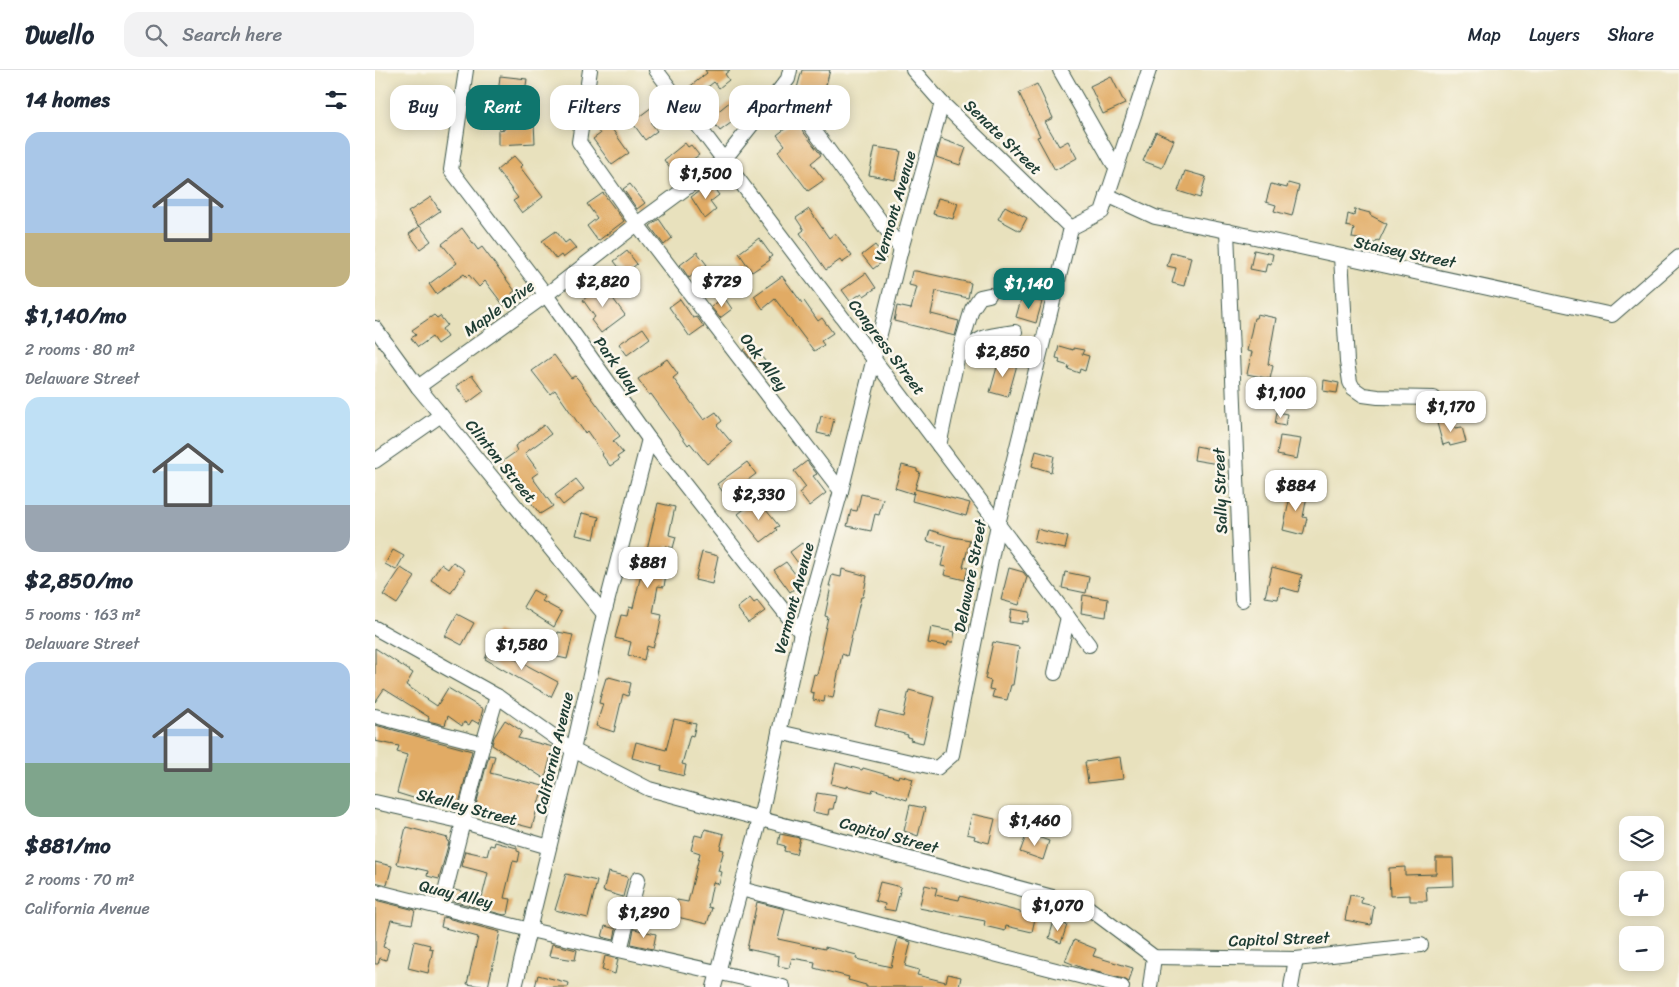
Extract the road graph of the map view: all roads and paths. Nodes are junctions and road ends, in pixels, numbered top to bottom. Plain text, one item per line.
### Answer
1 (466, 70) edge
2 (589, 70) edge
3 (655, 70) edge
4 (790, 70) edge
5 (913, 70) edge
6 (1061, 70) edge
7 (1149, 70) edge
8 (783, 85) edge
9 (942, 103) junction
10 (747, 130) edge
11 (813, 130) edge
12 (724, 160) junction
13 (1117, 165) junction
14 (1107, 195) junction
15 (637, 224) junction
16 (1071, 228) junction
17 (1227, 231) junction
18 (901, 249) junction
19 (1341, 256) junction
20 (1679, 257) edge
21 (989, 295) dead end
22 (546, 296) junction
23 (375, 328) edge
24 (1015, 332) dead end
25 (873, 358) junction
26 (957, 358) junction
27 (418, 388) junction
28 (1434, 398) dead end
29 (441, 415) junction
30 (649, 439) junction
31 (939, 446) junction
32 (378, 453) edge
33 (841, 492) junction
34 (998, 524) junction
35 (1242, 600) dead end
36 (604, 614) junction
37 (1068, 617) junction
38 (375, 628) edge
39 (801, 633) junction
40 (1089, 646) dead end
41 (1055, 673) dead end
42 (497, 696) junction
43 (375, 716) edge
44 (779, 732) junction
45 (483, 744) junction
46 (573, 750) junction
47 (375, 802) edge
48 (760, 819) junction
49 (464, 822) junction
50 (549, 848) junction
51 (638, 879) dead end
52 (741, 890) junction
53 (375, 891) edge
54 (441, 908) junction
55 (529, 930) junction
56 (1421, 945) dead end
57 (620, 950) junction
58 (1154, 957) junction
59 (1296, 959) junction
60 (719, 972) junction
61 (515, 987) edge
62 (714, 987) edge
63 (783, 987) edge
64 (1122, 987) edge
65 (1151, 987) edge
66 (1291, 987) edge

1 - 22 street, Park Way
2 - 15 street, Oak Alley
3 - 12 street, Congress Street
4 - 8 street, Maple Drive
5 - 9 street, Senate Street
6 - 13 street
7 - 13 street
9 - 16 street, Senate Street
9 - 18 street, Vermont Avenue
10 - 12 street, Maple Drive
11 - 18 street
12 - 15 street, Maple Drive
12 - 25 street, Congress Street
13 - 14 street
14 - 16 street
14 - 17 street, Staisey Street
15 - 22 street, Maple Drive
15 - 33 street, Oak Alley
16 - 34 street, Delaware Street
17 - 19 street, Staisey Street
17 - 35 street, Sally Street
18 - 25 street, Vermont Avenue
19 - 20 street, Staisey Street
19 - 28 street
21 - 26 street
22 - 27 street, Maple Drive
22 - 30 street, Park Way
23 - 27 street, Clinton Street
24 - 26 street
25 - 31 street, Congress Street
25 - 33 street, Vermont Avenue
26 - 31 street
27 - 29 street, Clinton Street
29 - 32 street
29 - 36 street, Clinton Street
30 - 36 street, California Avenue
30 - 39 street, Park Way
31 - 34 street, Congress Street
33 - 39 street, Vermont Avenue
34 - 37 street, Congress Street
34 - 44 street, Delaware Street
36 - 46 street, California Avenue
37 - 40 street, Congress Street
37 - 41 street
38 - 42 street, Capitol Street
39 - 44 street, Vermont Avenue
42 - 45 street
42 - 46 street, Capitol Street
43 - 45 street
44 - 48 street, Vermont Avenue
45 - 49 street
46 - 48 street, Capitol Street
46 - 50 street, California Avenue
47 - 49 street, Skelley Street
48 - 52 street, Vermont Avenue
48 - 58 street, Capitol Street
49 - 50 street, Skelley Street
49 - 54 street
50 - 55 street, California Avenue
51 - 57 street
52 - 60 street, Vermont Avenue
52 - 64 street
53 - 54 street, Quay Alley
54 - 55 street, Quay Alley
55 - 57 street, Quay Alley
55 - 61 street, California Avenue
56 - 59 street, Capitol Street
57 - 60 street, Quay Alley
58 - 59 street, Capitol Street
58 - 65 street
59 - 66 street
60 - 62 street, Vermont Avenue
60 - 63 street, Quay Alley

